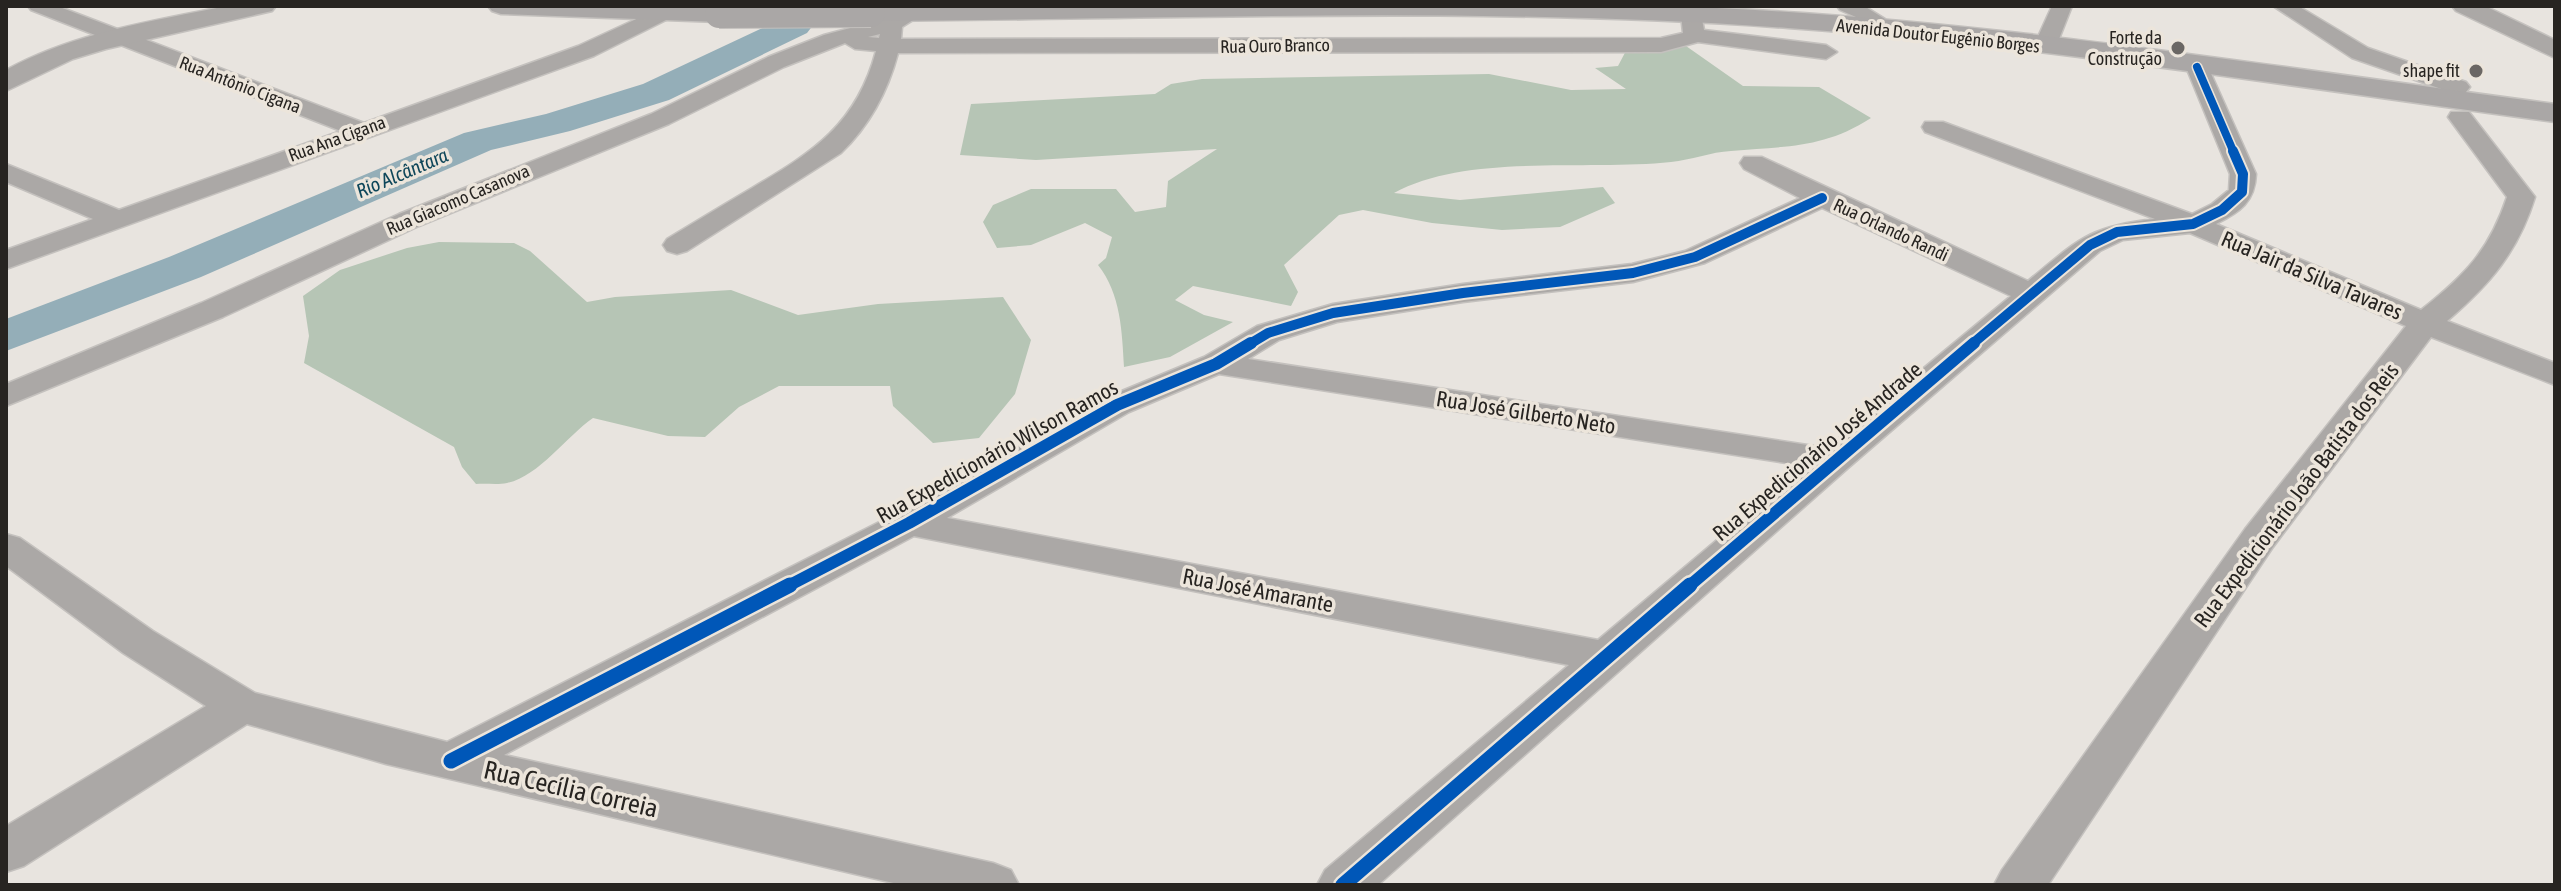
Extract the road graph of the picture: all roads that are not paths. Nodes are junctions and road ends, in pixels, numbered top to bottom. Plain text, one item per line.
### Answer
1 (38, 6) edge
2 (263, 6) edge
3 (501, 6) edge
4 (1846, 6) edge
5 (2062, 6) edge
6 (2283, 6) edge
7 (2465, 6) edge
8 (665, 13) junction
9 (1693, 18) edge
10 (1874, 19) junction
11 (892, 24) junction
12 (120, 39) junction
13 (2048, 39) junction
14 (2555, 50) edge
15 (1826, 52) dead end
16 (2197, 67) junction
17 (12, 77) edge
18 (2555, 100) edge
19 (2459, 102) junction
20 (2555, 113) edge
21 (1934, 127) dead end
22 (361, 130) junction
23 (1753, 163) dead end
24 (6, 172) edge
25 (1822, 198) junction
26 (116, 219) junction
27 (2193, 224) junction
28 (677, 245) dead end
29 (6, 260) edge
30 (2031, 294) junction
31 (2425, 323) junction
32 (1216, 364) junction
33 (2555, 375) edge
34 (6, 396) edge
35 (1835, 460) junction
36 (909, 523) junction
37 (15, 565) edge
38 (1607, 657) junction
39 (241, 706) junction
40 (451, 761) junction
41 (6, 851) edge
42 (993, 885) edge
43 (1343, 885) edge
44 (2020, 885) edge

1 - 12 street, Rua Antônio Cigana
2 - 12 street
3 - 8 highway, Avenida Doutor Eugênio Borges
4 - 10 street
5 - 13 street
6 - 19 street
7 - 14 street
8 - 11 highway, Avenida Doutor Eugênio Borges, bridge
8 - 22 street, Rua Ana Cigana
9 - 10 highway, Avenida Doutor Eugênio Borges
9 - 11 highway, Avenida Doutor Eugênio Borges
9 - 11 street, Rua Ouro Branco
9 - 15 street
9 - 16 highway, Avenida Doutor Eugênio Borges
10 - 13 highway, Avenida Doutor Eugênio Borges
11 - 28 street
11 - 34 street, Rua Giacomo Casanova
12 - 17 street
12 - 22 street, Rua Antônio Cigana
13 - 19 highway, Avenida Doutor Eugênio Borges
16 - 20 highway, Avenida Doutor Eugênio Borges
16 - 27 street, Rua Expedicionário José Andrade
18 - 19 highway, Avenida Doutor Eugênio Borges
19 - 31 street, Rua Expedicionário João Batista dos Reis
21 - 27 street, Rua Jair da Silva Tavares
22 - 26 street, Rua Ana Cigana
23 - 25 street, Rua Orlando Randi
24 - 26 street
25 - 30 street, Rua Orlando Randi
25 - 32 street, Rua Expedicionário Wilson Ramos
26 - 29 street, Rua Ana Cigana
27 - 30 street, Rua Expedicionário José Andrade
27 - 31 street, Rua Jair da Silva Tavares
30 - 35 street, Rua Expedicionário José Andrade
31 - 33 street, Rua Jair da Silva Tavares
31 - 44 street, Rua Expedicionário João Batista dos Reis
32 - 35 street, Rua José Gilberto Neto
32 - 36 street, Rua Expedicionário Wilson Ramos
35 - 38 street, Rua Expedicionário José Andrade
36 - 38 street, Rua José Amarante
36 - 40 street, Rua Expedicionário Wilson Ramos
37 - 39 street, Rua Cecília Correia
38 - 43 street, Rua Expedicionário José Andrade
39 - 40 street, Rua Cecília Correia
39 - 41 street
40 - 42 street, Rua Cecília Correia

